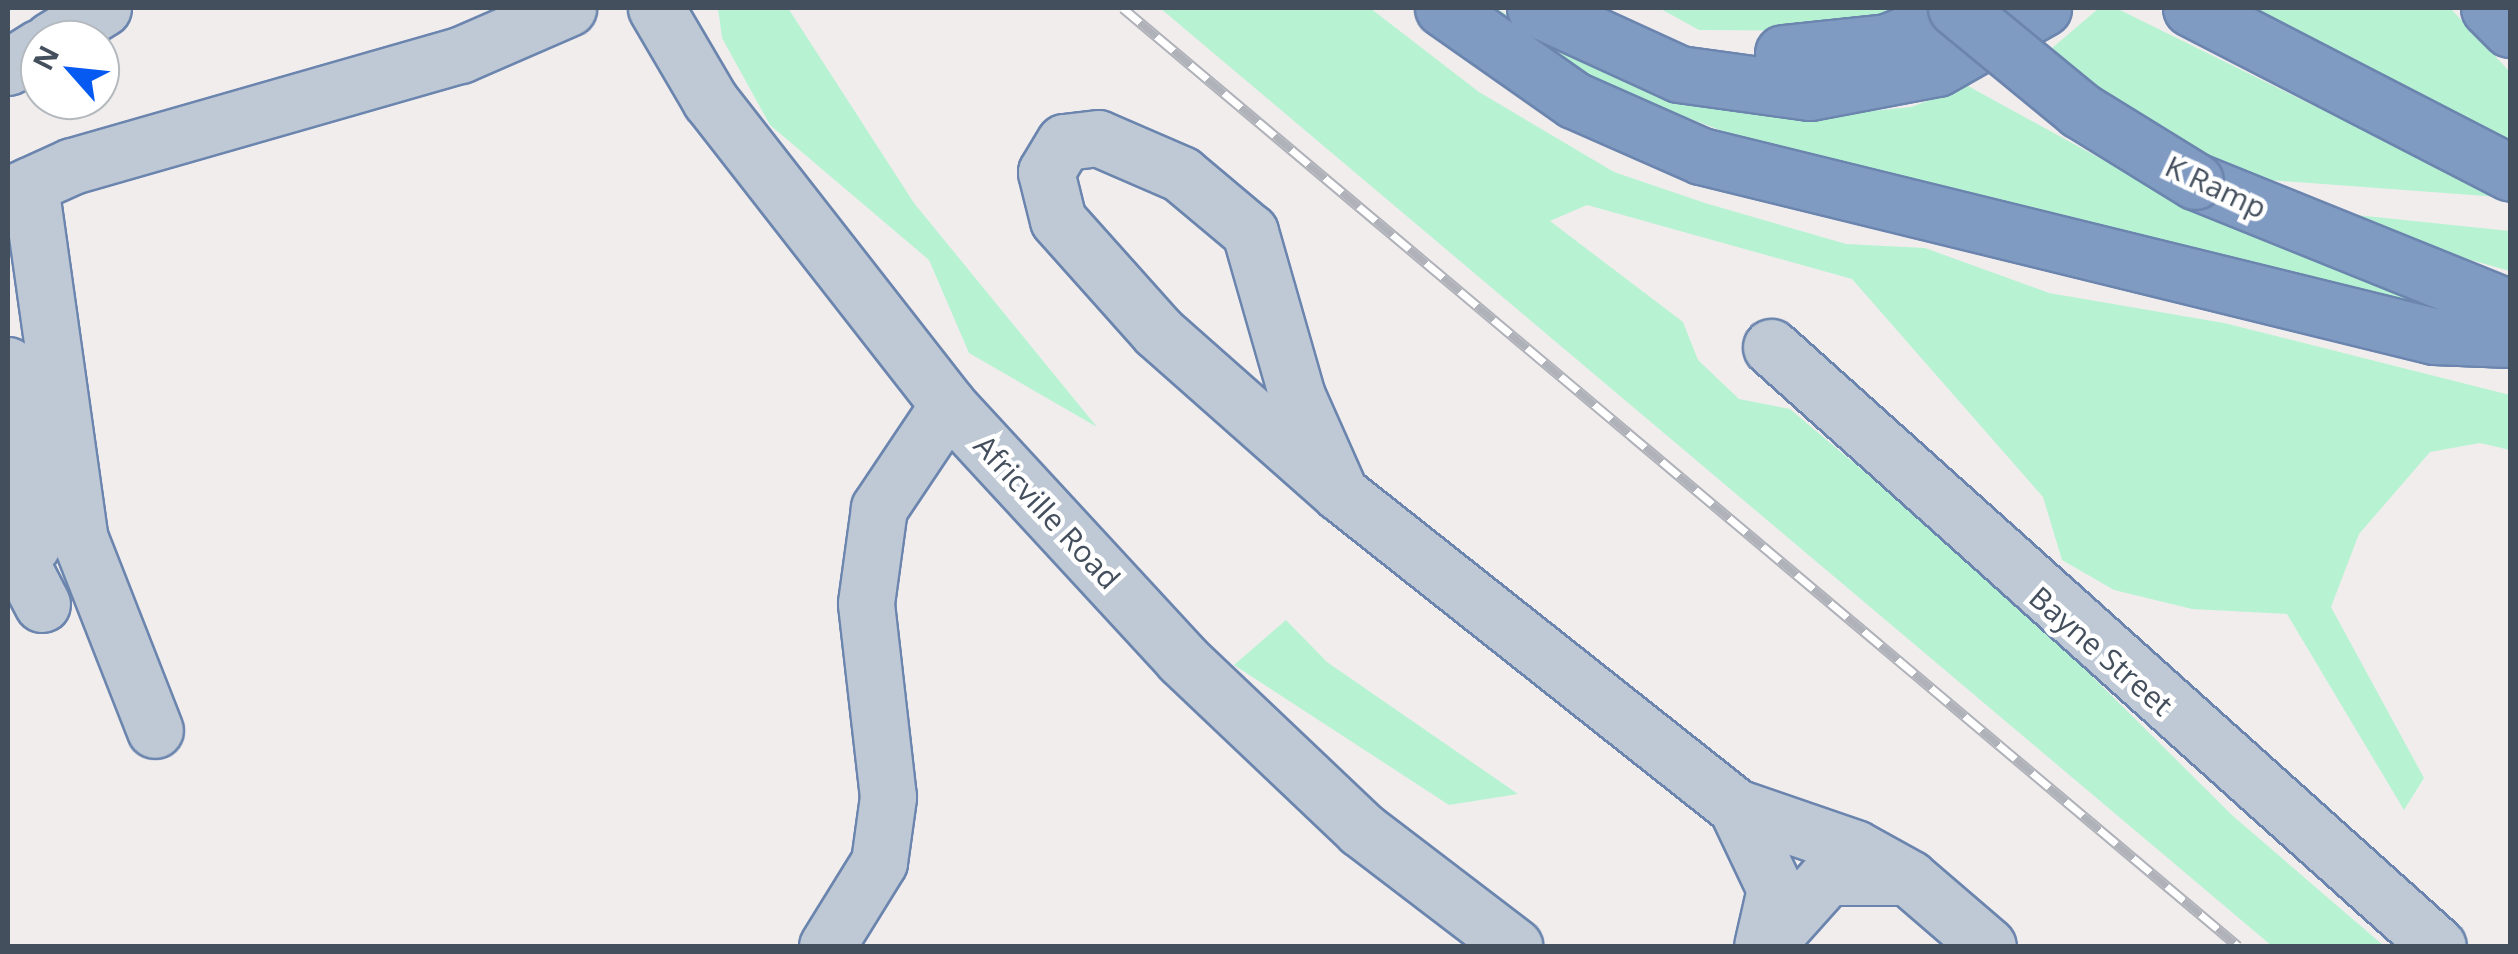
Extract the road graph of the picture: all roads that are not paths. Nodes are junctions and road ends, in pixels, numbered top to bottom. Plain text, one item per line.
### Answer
1 (568, 8) edge
2 (656, 8) edge
3 (1443, 8) edge
4 (1534, 8) edge
5 (1610, 8) edge
6 (1956, 8) edge
7 (1972, 8) edge
8 (2043, 8) edge
9 (2489, 8) edge
10 (2215, 20) edge
11 (2510, 29) edge
12 (2510, 173) edge
13 (19, 190) edge
14 (2510, 308) edge
15 (2510, 339) edge
16 (1771, 346) dead end
17 (8, 365) edge
18 (948, 405) junction
19 (1340, 493) junction
20 (33, 543) edge
21 (42, 604) dead end
22 (155, 730) dead end
23 (1736, 807) junction
24 (1910, 878) junction
25 (828, 946) edge
26 (1514, 946) edge
27 (1764, 946) edge
28 (1988, 946) edge
29 (2438, 946) edge

1 - 13 street
2 - 18 street, Africville Road
3 - 15 highway
4 - 8 highway
5 - 7 highway
6 - 14 highway, K Ramp, bridge
9 - 11 highway
10 - 12 highway
13 - 20 street
16 - 29 street, Bayne Street
17 - 20 street
18 - 25 street
18 - 26 street, Africville Road
19 - 19 street
19 - 23 street
20 - 21 street
20 - 22 street
23 - 24 street
23 - 27 street
24 - 27 street
24 - 28 street

